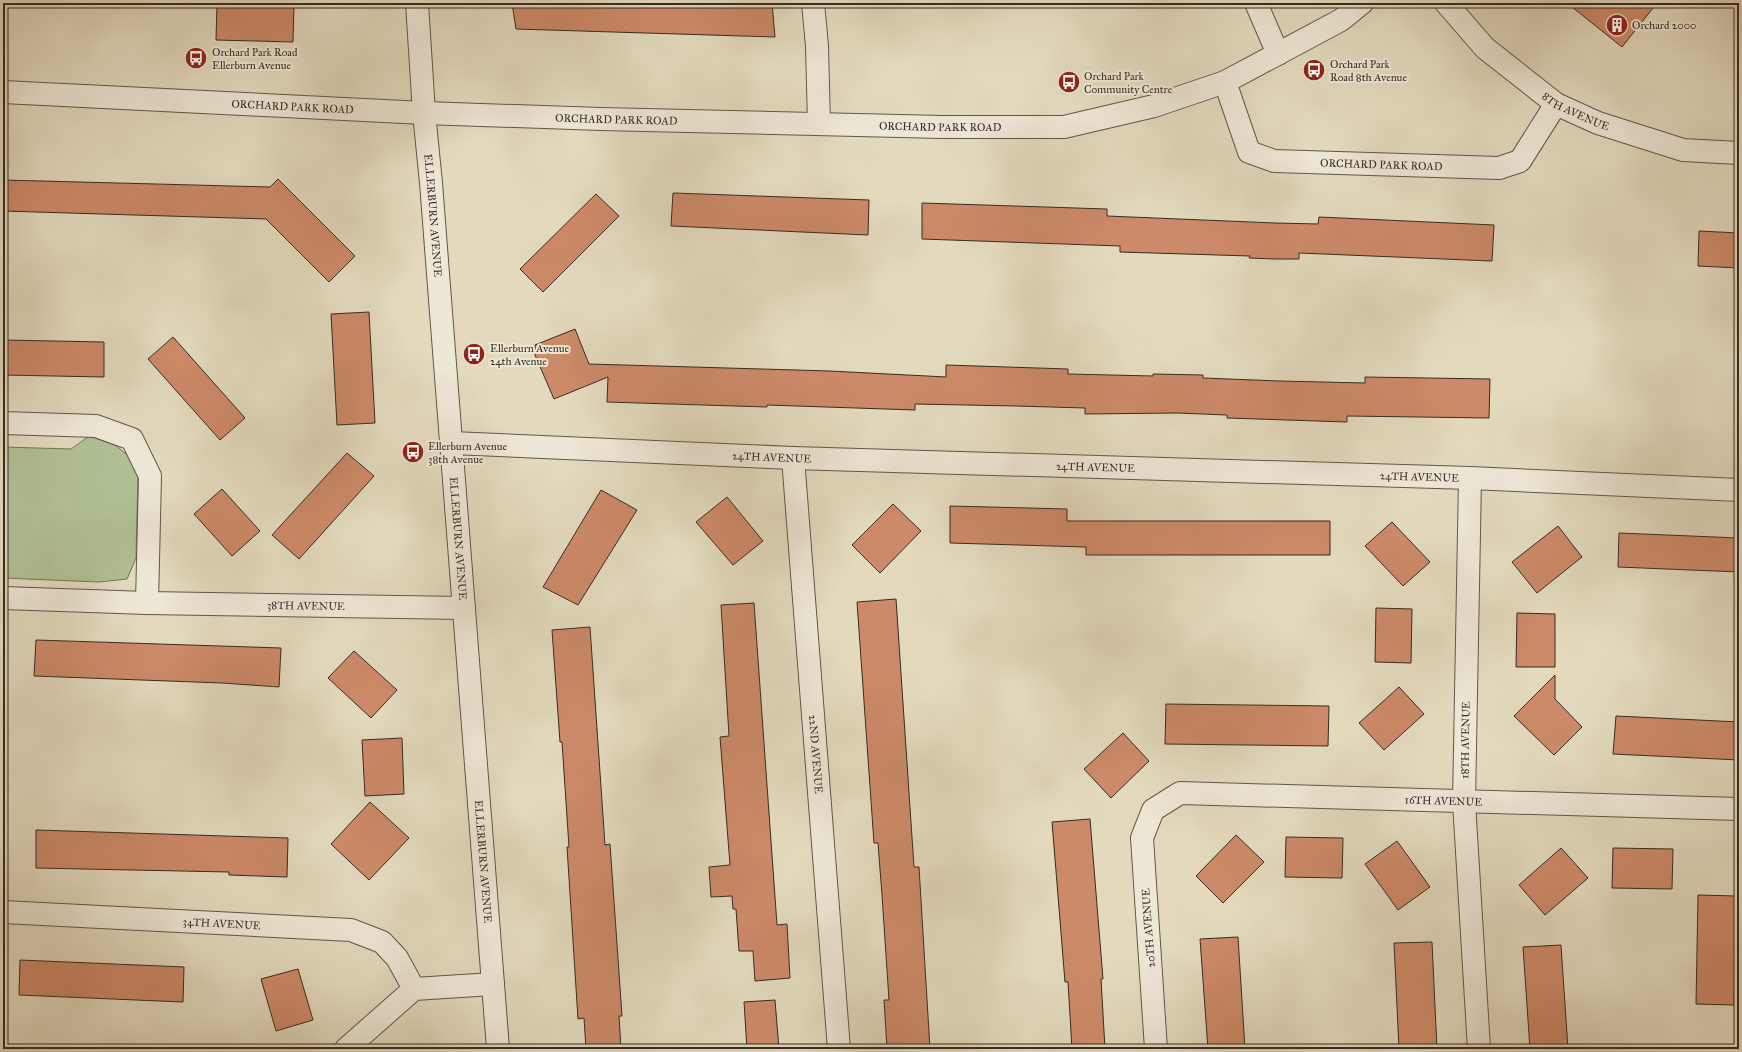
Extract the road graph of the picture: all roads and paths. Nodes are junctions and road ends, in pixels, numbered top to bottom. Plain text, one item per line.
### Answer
1 (417, 3) edge
2 (813, 3) edge
3 (1256, 3) edge
4 (1362, 3) edge
5 (1446, 3) edge
6 (1278, 54) junction
7 (1225, 82) junction
8 (3, 92) edge
9 (1556, 104) junction
10 (424, 113) junction
11 (819, 124) junction
12 (1739, 153) edge
13 (3, 423) edge
14 (452, 443) junction
15 (793, 458) junction
16 (1470, 478) junction
17 (1739, 490) edge
18 (3, 598) edge
19 (147, 603) junction
20 (464, 608) junction
21 (1464, 802) junction
22 (1739, 809) edge
23 (1153, 810) joint
24 (3, 912) edge
25 (493, 984) junction
26 (414, 989) junction
27 (346, 1049) edge
28 (498, 1049) edge
29 (839, 1049) edge
30 (1156, 1049) edge
31 (1479, 1049) edge

1 - 10 street, ELLERBURN AVENUE
2 - 11 street
3 - 6 street
4 - 6 street, ORCHARD PARK ROAD
5 - 9 street, 8TH AVENUE
6 - 7 street, ORCHARD PARK ROAD
7 - 9 street, ORCHARD PARK ROAD
7 - 11 street, ORCHARD PARK ROAD
8 - 10 street, ORCHARD PARK ROAD
9 - 12 street, 8TH AVENUE
10 - 11 street, ORCHARD PARK ROAD
10 - 14 street, ELLERBURN AVENUE
13 - 19 street
14 - 15 street, 24TH AVENUE
14 - 20 street, ELLERBURN AVENUE
15 - 16 street, 24TH AVENUE
15 - 29 street, 22ND AVENUE
16 - 17 street, 24TH AVENUE
16 - 21 street, 18TH AVENUE
18 - 19 street, 38TH AVENUE
19 - 20 street, 38TH AVENUE
20 - 25 street, ELLERBURN AVENUE
21 - 22 street, 16TH AVENUE
21 - 23 street, 16TH AVENUE
21 - 31 street, 18TH AVENUE
23 - 30 street, 20TH AVENUE
24 - 26 street, 34TH AVENUE
25 - 26 street
25 - 28 street, ELLERBURN AVENUE
26 - 27 street

